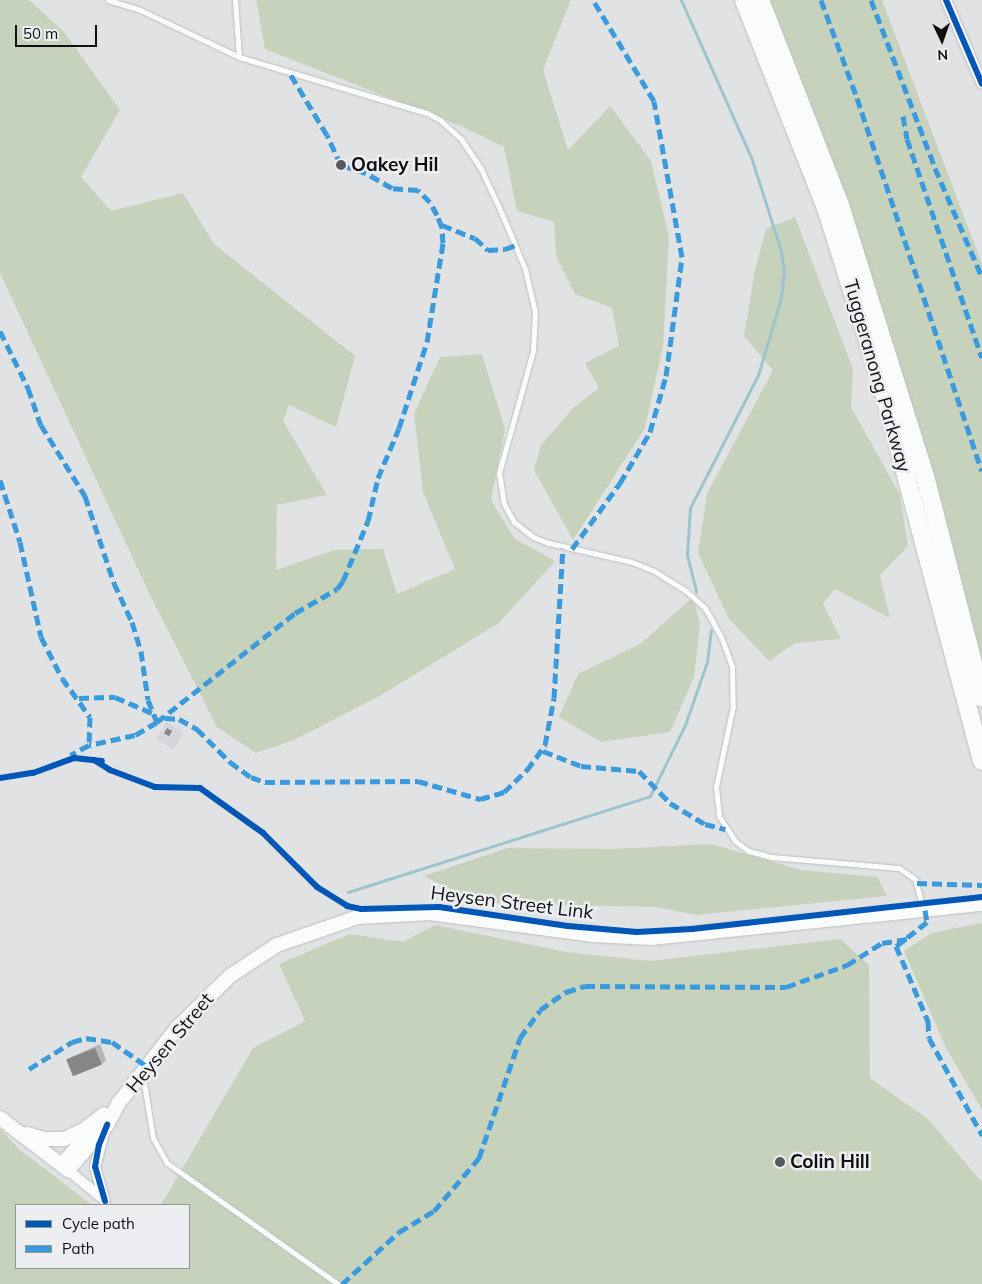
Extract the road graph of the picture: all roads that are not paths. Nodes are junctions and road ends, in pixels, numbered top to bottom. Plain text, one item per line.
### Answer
1 (108, 0) edge
2 (235, 0) edge
3 (744, 0) edge
4 (760, 0) edge
5 (946, 0) edge
6 (239, 57) junction
7 (982, 84) edge
8 (982, 698) edge
9 (982, 761) edge
10 (982, 904) edge
11 (926, 910) junction
12 (142, 1074) junction
13 (106, 1119) junction
14 (2, 1120) edge
15 (65, 1168) junction
16 (338, 1284) edge

1 - 6 lane
2 - 6 lane
3 - 9 highway, Tuggeranong Parkway
4 - 8 highway, Tuggeranong Parkway
5 - 7 street
6 - 11 lane
10 - 11 main road, Heysen Street
11 - 12 main road, Heysen Street
12 - 13 main road, Heysen Street
12 - 16 lane
13 - 14 main road
13 - 15 main road, Heysen Street
13 - 15 street
14 - 15 main road

